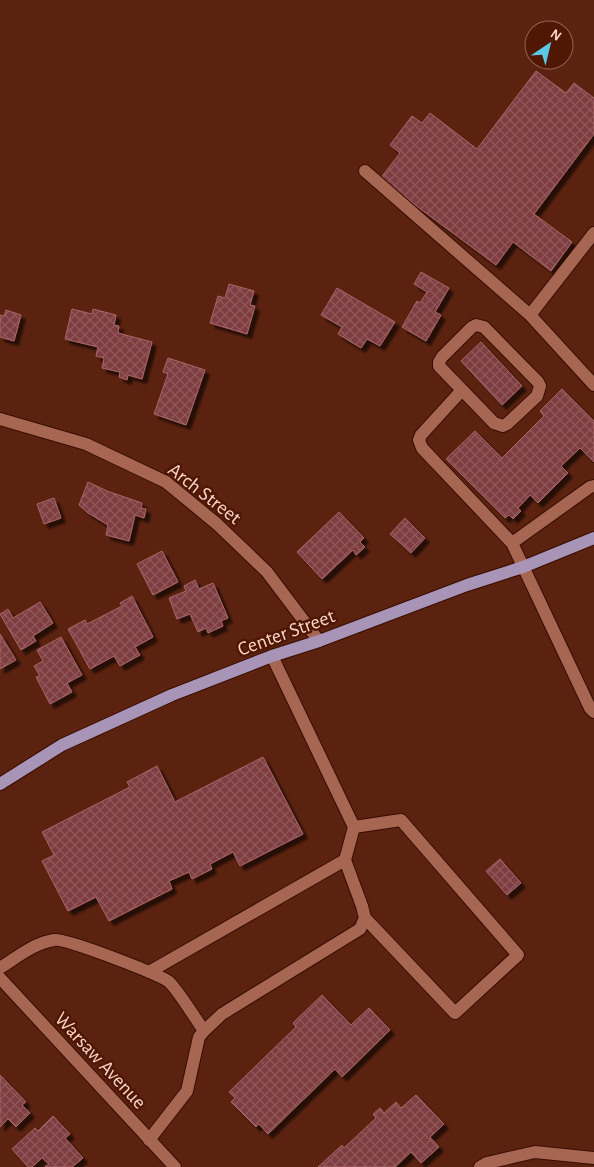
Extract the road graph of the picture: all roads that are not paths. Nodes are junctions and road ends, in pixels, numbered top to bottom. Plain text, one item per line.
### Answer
1 (365, 171) dead end
2 (594, 232) edge
3 (530, 315) junction
4 (594, 385) edge
5 (462, 390) junction
6 (0, 419) edge
7 (594, 486) edge
8 (594, 538) edge
9 (512, 543) junction
10 (522, 567) junction
11 (319, 640) junction
12 (272, 656) junction
13 (594, 712) edge
14 (0, 784) edge
15 (354, 827) junction
16 (345, 860) junction
17 (365, 918) junction
18 (0, 968) edge
19 (149, 972) junction
20 (0, 978) edge
21 (204, 1031) junction
22 (149, 1140) junction
23 (594, 1158) edge
24 (175, 1167) edge
25 (480, 1167) edge

1 - 3 street
2 - 3 street
3 - 4 street
5 - 5 street
5 - 9 street
6 - 11 street, Arch Street
7 - 9 street
8 - 10 main road, Center Street
9 - 10 street
10 - 11 main road, Center Street
10 - 13 street
11 - 12 main road, Center Street
12 - 14 main road, Center Street
12 - 15 street
15 - 16 street
15 - 17 street
16 - 17 street
16 - 19 street
17 - 21 street
18 - 19 street
19 - 21 street
20 - 22 street, Warsaw Avenue
21 - 22 street
22 - 24 street, Warsaw Avenue
23 - 25 street

